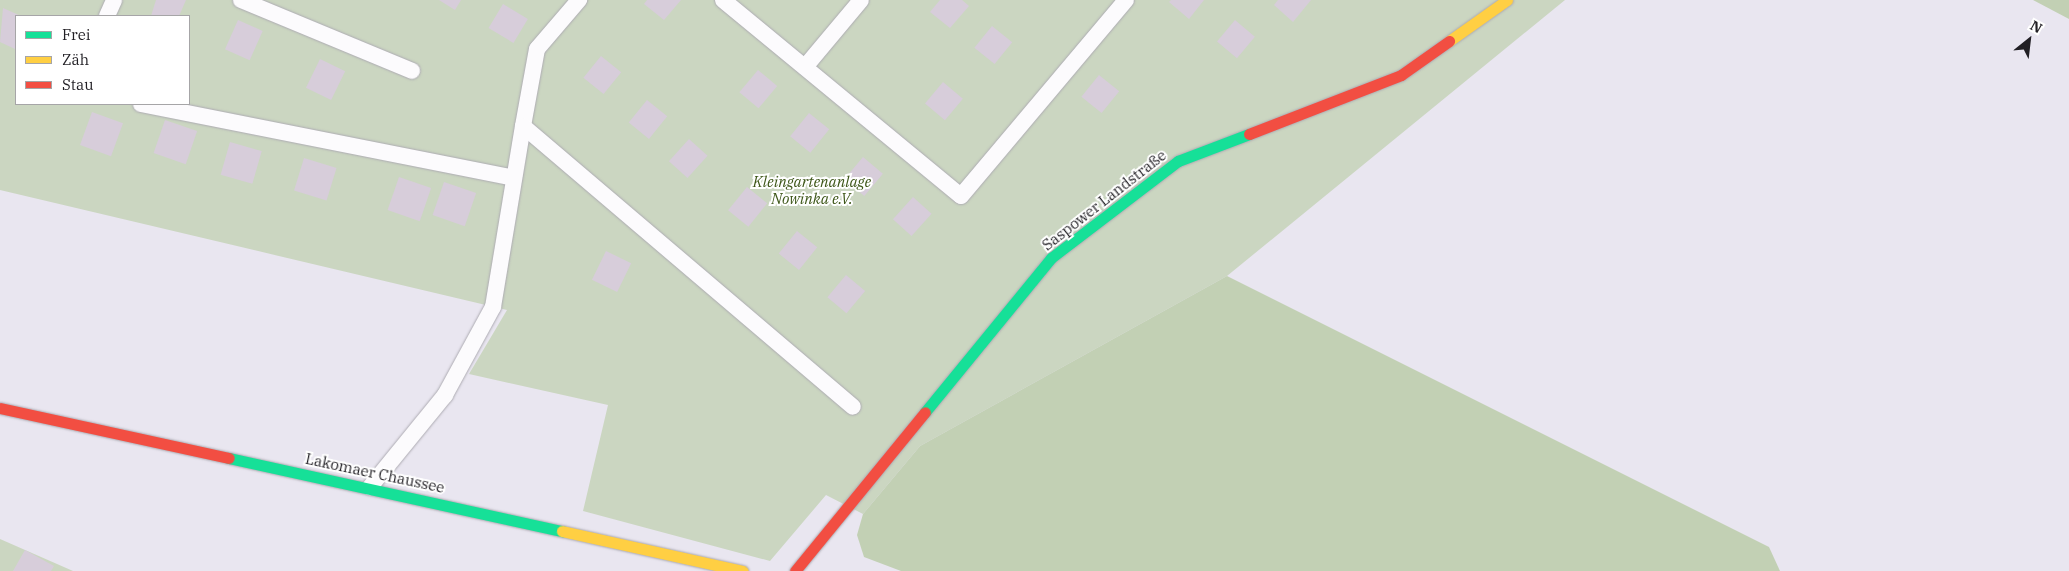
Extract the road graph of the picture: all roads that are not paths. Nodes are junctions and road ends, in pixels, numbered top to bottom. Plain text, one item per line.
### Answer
1 (114, 0) edge
2 (242, 0) edge
3 (578, 0) edge
4 (723, 0) edge
5 (861, 0) edge
6 (1126, 0) edge
7 (1507, 0) edge
8 (107, 15) edge
9 (805, 67) junction
10 (412, 71) dead end
11 (146, 105) edge
12 (523, 126) junction
13 (514, 178) junction
14 (853, 407) dead end
15 (0, 408) edge
16 (370, 487) junction
17 (743, 571) edge
18 (795, 571) edge

1 - 8 lane
2 - 10 lane
3 - 12 lane
4 - 9 lane
5 - 9 lane
6 - 9 lane
7 - 18 street, Saspower Landstraße
11 - 13 lane
12 - 13 lane
12 - 14 lane
13 - 16 lane
15 - 16 street, Lakomaer Chaussee
16 - 17 street, Lakomaer Chaussee

